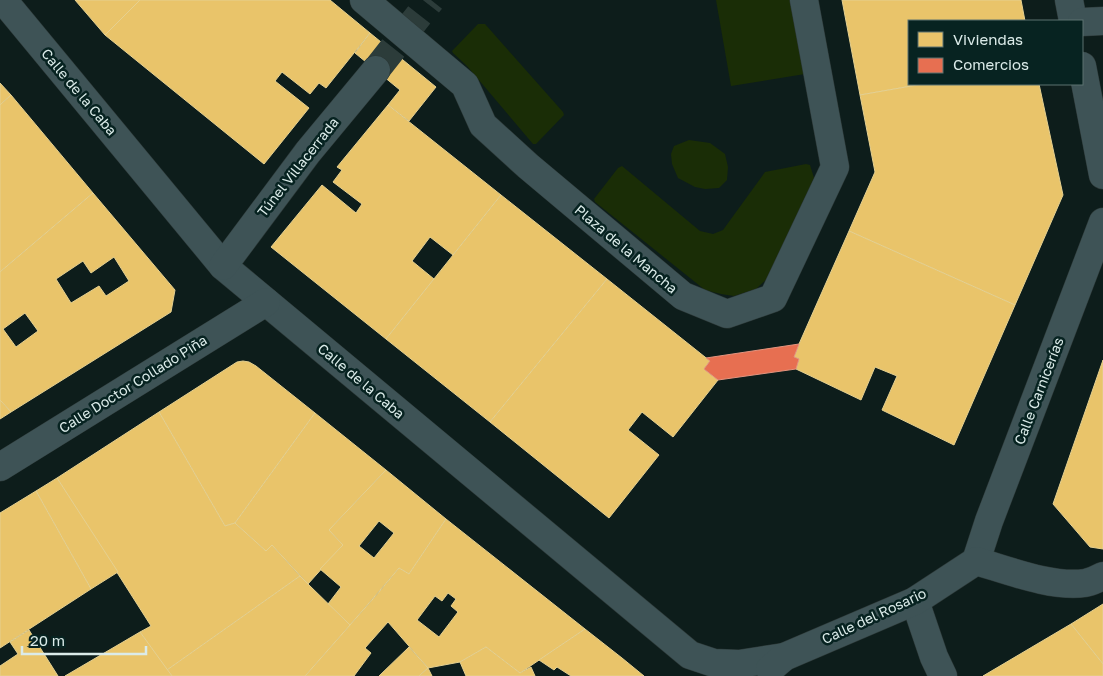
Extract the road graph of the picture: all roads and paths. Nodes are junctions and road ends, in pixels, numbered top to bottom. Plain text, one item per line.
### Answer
1 (3, 0) edge
2 (364, 0) edge
3 (804, 0) edge
4 (1069, 0) edge
5 (1073, 20) edge
6 (1103, 21) edge
7 (1083, 22) edge
8 (376, 70) tunnel mouth
9 (1083, 71) edge
10 (1103, 175) edge
11 (1103, 222) edge
12 (224, 266) junction
13 (266, 302) junction
14 (0, 467) edge
15 (976, 561) junction
16 (1103, 576) edge
17 (915, 600) junction
18 (784, 657) junction
19 (762, 676) edge
20 (943, 676) edge

1 - 12 street, Calle de la Caba
2 - 3 street, Plaza de la Mancha
4 - 5 street
6 - 7 street
8 - 12 street, Túnel Villacerrada
9 - 10 street
11 - 15 street, Calle Carnicerías
12 - 13 street, Calle de la Caba
13 - 14 street, Calle Doctor Collado Piña
13 - 18 street, Calle de la Caba
15 - 16 street
15 - 17 street, Calle del Rosario
17 - 18 street, Calle del Rosario
17 - 20 street
18 - 19 street, Calle del Rosario

